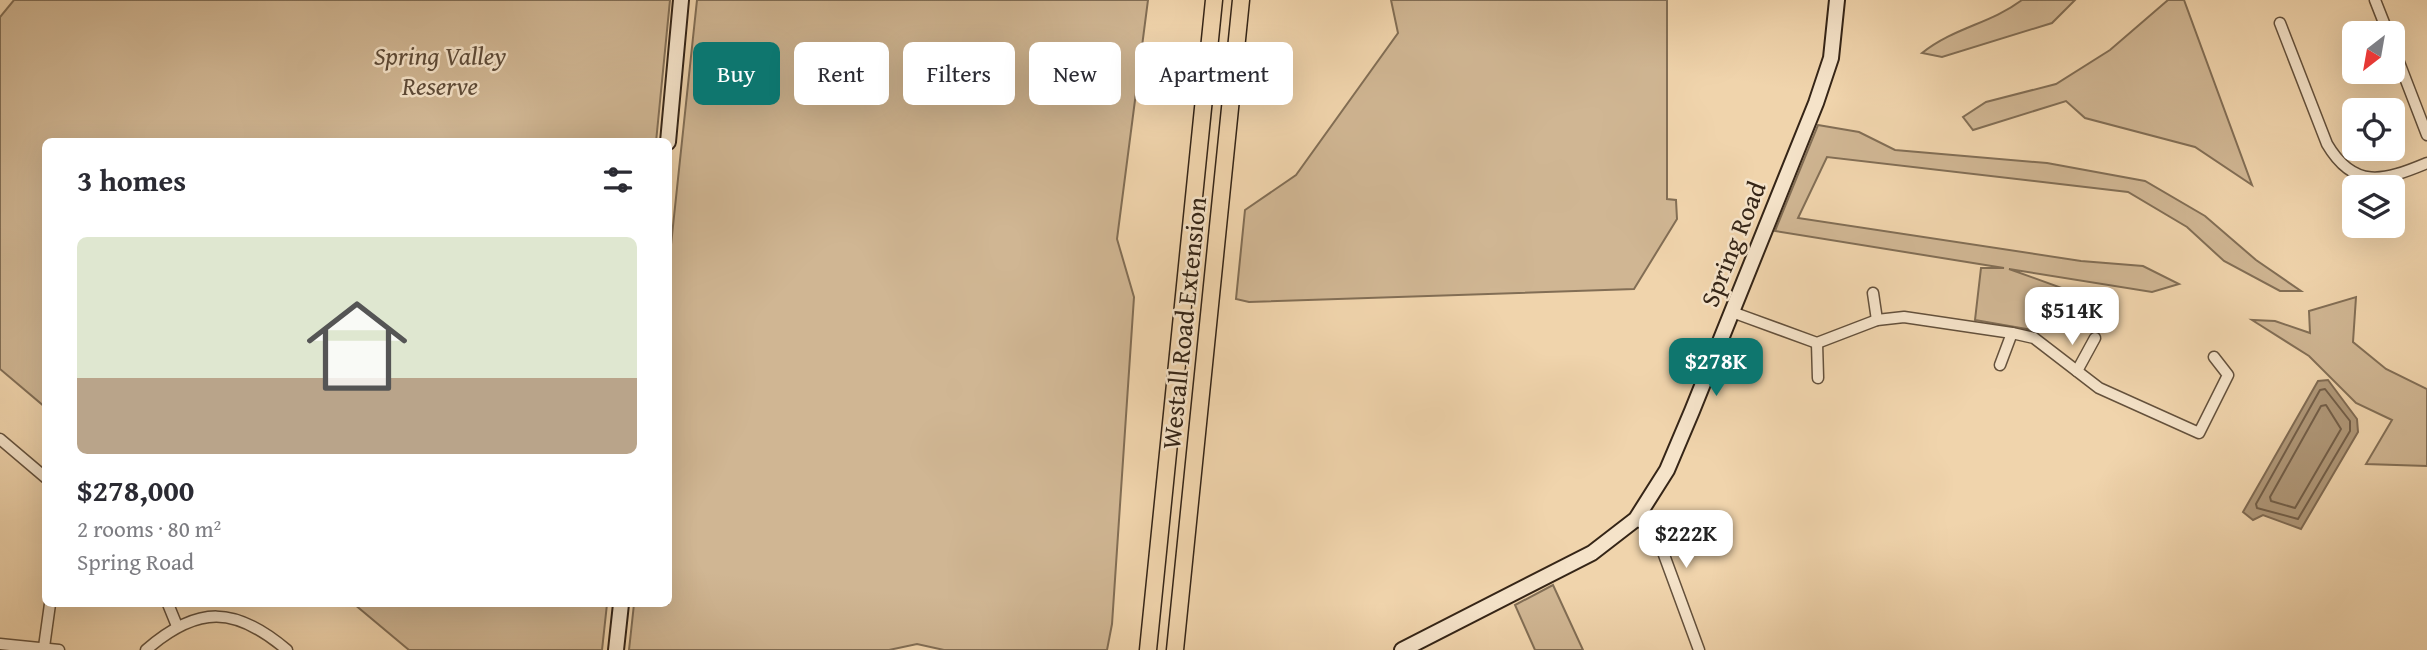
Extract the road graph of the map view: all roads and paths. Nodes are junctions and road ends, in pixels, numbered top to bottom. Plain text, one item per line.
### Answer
1 (681, 0) edge
2 (1214, 0) edge
3 (1241, 0) edge
4 (1837, 0) edge
5 (2375, 0) edge
6 (2383, 21) edge
7 (2280, 23) dead end
8 (2405, 78) edge
9 (2427, 135) edge
10 (668, 138) edge
11 (2427, 163) edge
12 (1873, 293) dead end
13 (1732, 312) junction
14 (1877, 320) junction
15 (2012, 333) junction
16 (2095, 338) dead end
17 (1817, 343) junction
18 (2214, 357) dead end
19 (2000, 365) dead end
20 (2077, 371) junction
21 (1818, 378) dead end
22 (0, 439) edge
23 (42, 475) edge
24 (1636, 519) junction
25 (50, 607) edge
26 (169, 607) edge
27 (621, 607) edge
28 (177, 626) junction
29 (0, 644) edge
30 (44, 647) junction
31 (28, 648) edge
32 (59, 650) edge
33 (146, 650) edge
34 (286, 650) edge
35 (616, 650) edge
36 (1148, 650) edge
37 (1176, 650) edge
38 (1402, 650) edge
39 (1699, 650) edge

1 - 10 main road
2 - 36 highway, Westall Road Extension
3 - 37 highway, Westall Road Extension
4 - 13 main road, Spring Road
5 - 6 street
7 - 11 street
8 - 9 street
12 - 14 street
13 - 17 street
13 - 24 main road, Spring Road
14 - 15 street
14 - 17 street
15 - 19 street
15 - 20 street
16 - 20 street
17 - 21 street
18 - 20 street
22 - 23 street
24 - 38 main road, Spring Road
24 - 39 street
25 - 30 street
26 - 28 street
27 - 35 main road
28 - 33 street
28 - 34 street
29 - 31 street
30 - 31 street
30 - 32 street

